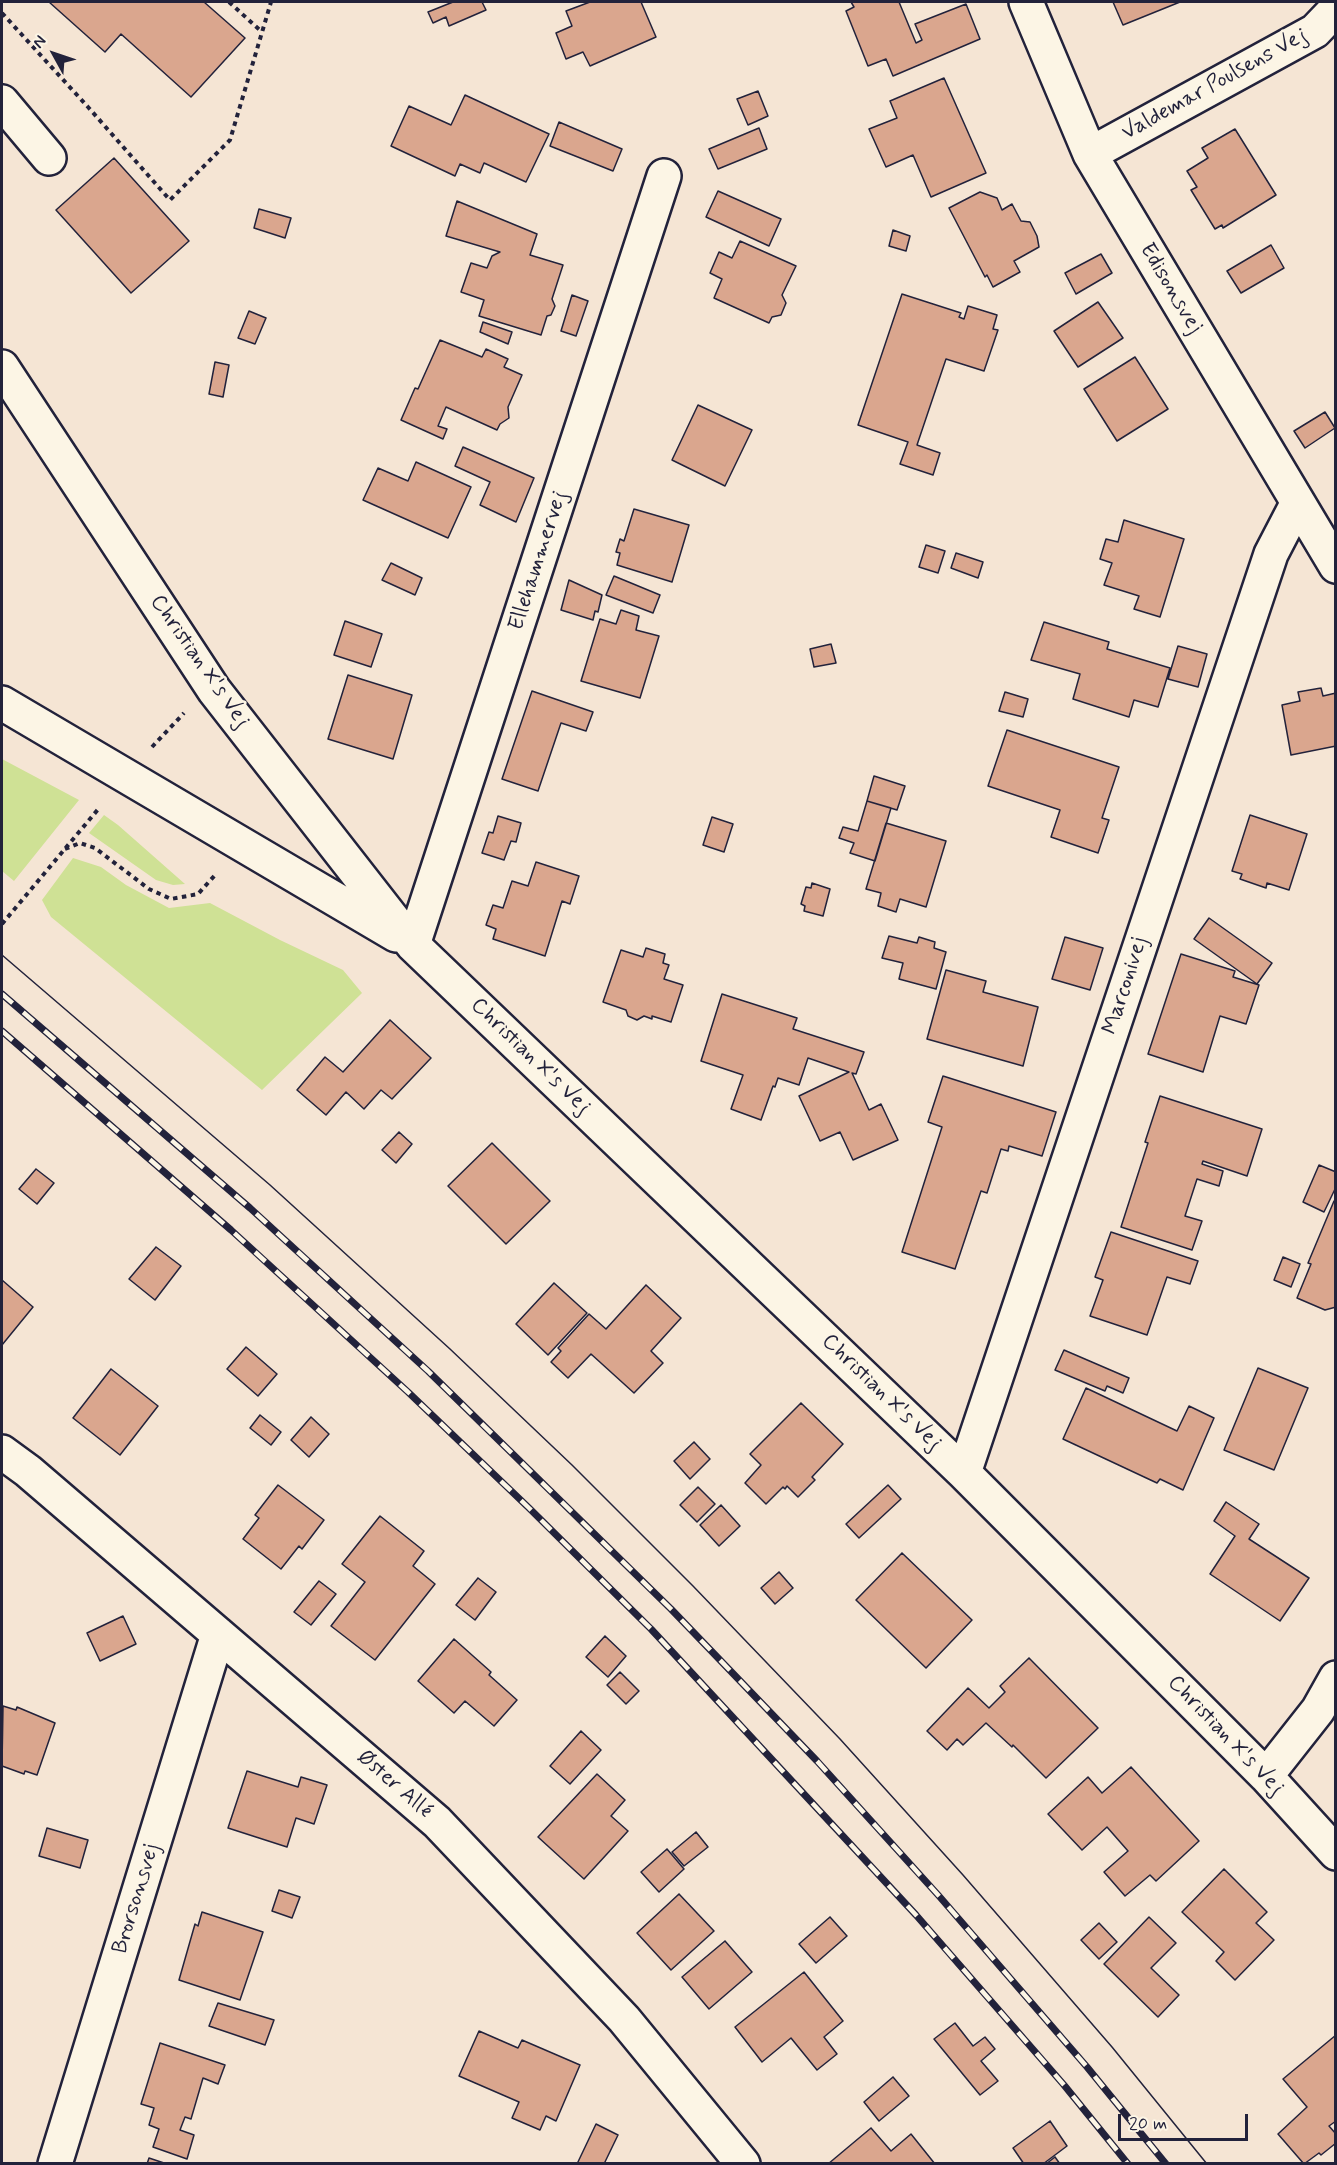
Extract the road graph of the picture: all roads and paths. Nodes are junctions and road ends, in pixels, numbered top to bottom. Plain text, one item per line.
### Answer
1 (229, 2) edge
2 (271, 2) edge
3 (1026, 2) edge
4 (1335, 9) edge
5 (2, 13) edge
6 (262, 32) junction
7 (2, 102) edge
8 (1090, 154) junction
9 (49, 158) dead end
10 (664, 176) dead end
11 (2, 367) edge
12 (1297, 504) junction
13 (1335, 566) edge
14 (214, 690) junction
15 (2, 703) edge
16 (127, 775) junction
17 (82, 828) dead end
18 (243, 844) junction
19 (64, 850) junction
20 (2, 924) edge
21 (413, 945) junction
22 (2, 1452) edge
23 (964, 1473) junction
24 (218, 1634) junction
25 (1335, 1678) edge
26 (1266, 1776) junction
27 (1335, 1853) edge
28 (55, 2163) edge
29 (743, 2163) edge

1 - 6 path
2 - 6 path
3 - 8 street, Edisonsvej
4 - 8 street, Valdemar Poulsens Vej
5 - 6 path
7 - 9 street
8 - 12 street, Edisonsvej
10 - 21 street, Ellehammervej
11 - 14 street, Christian X's Vej
12 - 13 street, Edisonsvej
12 - 23 street, Marconivej
14 - 16 path
14 - 21 street, Christian X's Vej
15 - 16 street, Christian X's Vej
16 - 18 street, Christian X's Vej
17 - 19 path
18 - 19 path
18 - 21 street, Christian X's Vej
19 - 20 path
21 - 23 street, Christian X's Vej
22 - 24 street, Øster Allé
23 - 26 street, Christian X's Vej
24 - 28 street, Brorsonsvej
24 - 29 street, Øster Allé
25 - 26 street
26 - 27 street, Christian X's Vej

